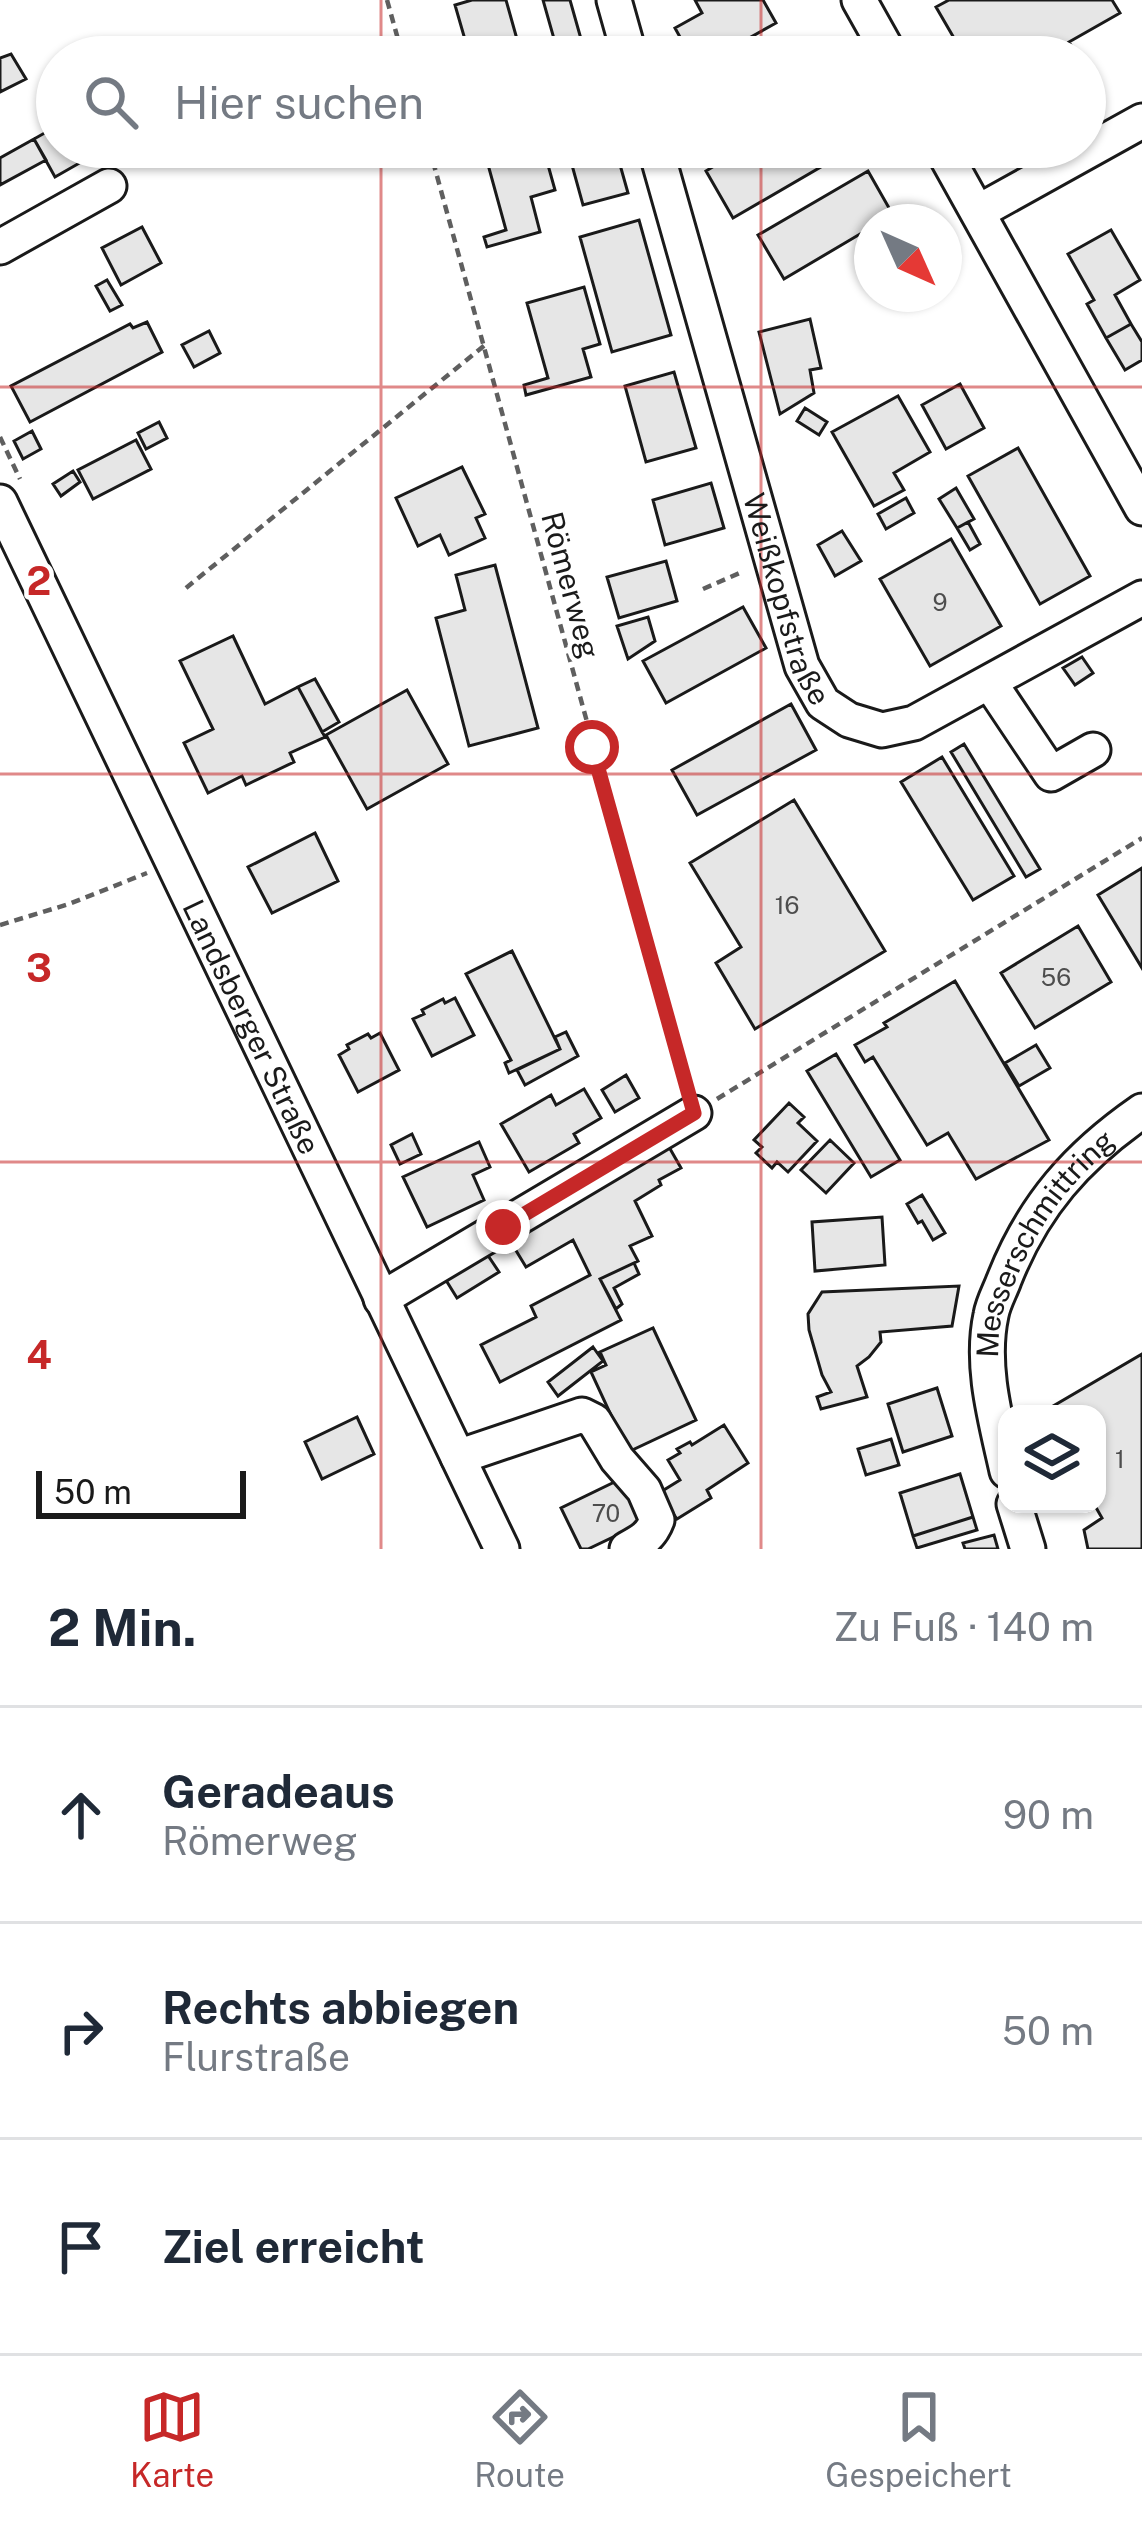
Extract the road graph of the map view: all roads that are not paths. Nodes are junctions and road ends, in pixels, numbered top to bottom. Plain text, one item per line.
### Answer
1 (614, 0) edge
2 (859, 0) edge
3 (623, 36) edge
4 (879, 36) edge
5 (1142, 121) edge
6 (1106, 141) edge
7 (661, 168) edge
8 (953, 168) edge
9 (1057, 168) edge
10 (109, 186) dead end
11 (978, 212) junction
12 (0, 247) edge
13 (0, 502) edge
14 (1142, 508) edge
15 (1142, 598) edge
16 (990, 682) junction
17 (1093, 750) dead end
18 (1142, 1111) edge
19 (694, 1113) road end
20 (382, 1299) junction
21 (998, 1432) edge
22 (458, 1457) junction
23 (1017, 1513) edge
24 (502, 1549) edge
25 (627, 1549) edge
26 (1028, 1549) edge

1 - 3 street
2 - 4 street
5 - 6 street
7 - 16 street, Weißkopfstraße
8 - 11 street
9 - 11 street
10 - 12 street
11 - 14 street
13 - 20 street, Landsberger Straße
15 - 16 street, Weißkopfstraße
16 - 17 street
18 - 21 street, Messerschmittring
19 - 20 street
20 - 22 street, Landsberger Straße
22 - 24 street, Landsberger Straße
22 - 25 street
23 - 26 street

